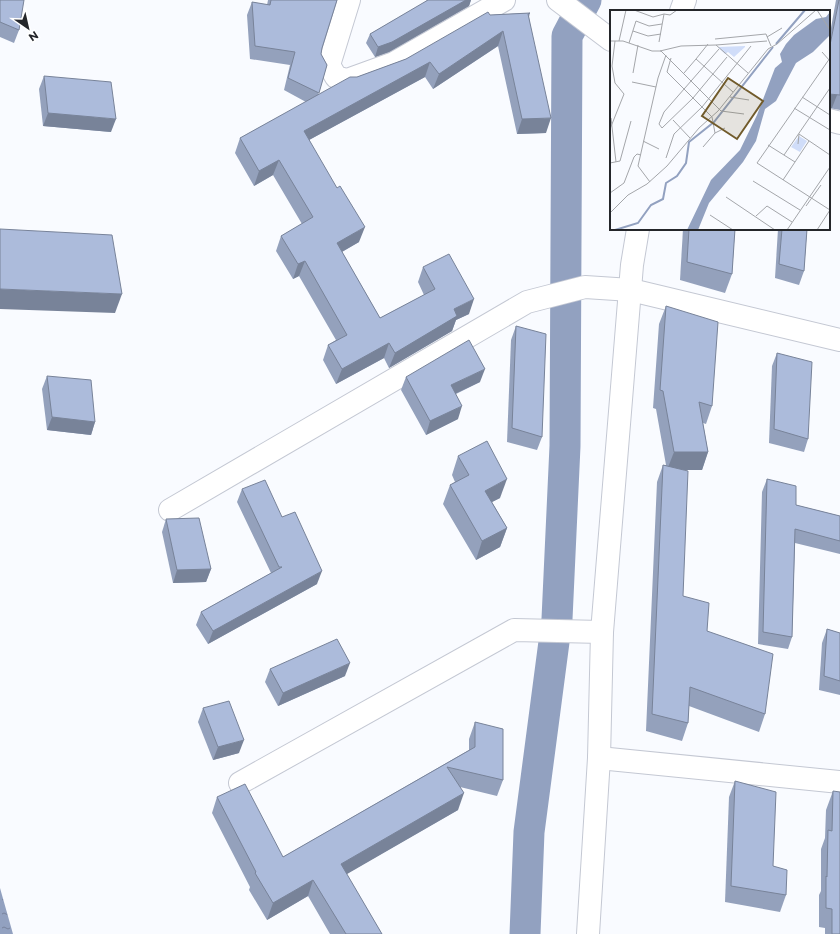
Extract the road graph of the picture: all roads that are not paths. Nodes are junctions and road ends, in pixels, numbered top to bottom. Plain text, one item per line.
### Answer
1 (349, 0) edge
2 (504, 0) edge
3 (684, 0) edge
4 (560, 2) edge
5 (681, 10) edge
6 (605, 34) edge
7 (830, 120) edge
8 (840, 123) edge
9 (638, 230) edge
10 (631, 290) junction
11 (840, 340) edge
12 (170, 510) dead end
13 (602, 632) junction
14 (600, 758) junction
15 (840, 782) edge
16 (240, 783) dead end
17 (588, 934) edge

1 - 2 street
3 - 5 street
4 - 6 street
7 - 8 street
9 - 10 street
10 - 11 street
10 - 12 street
10 - 13 street
13 - 14 street
13 - 16 street
14 - 15 street
14 - 17 street

